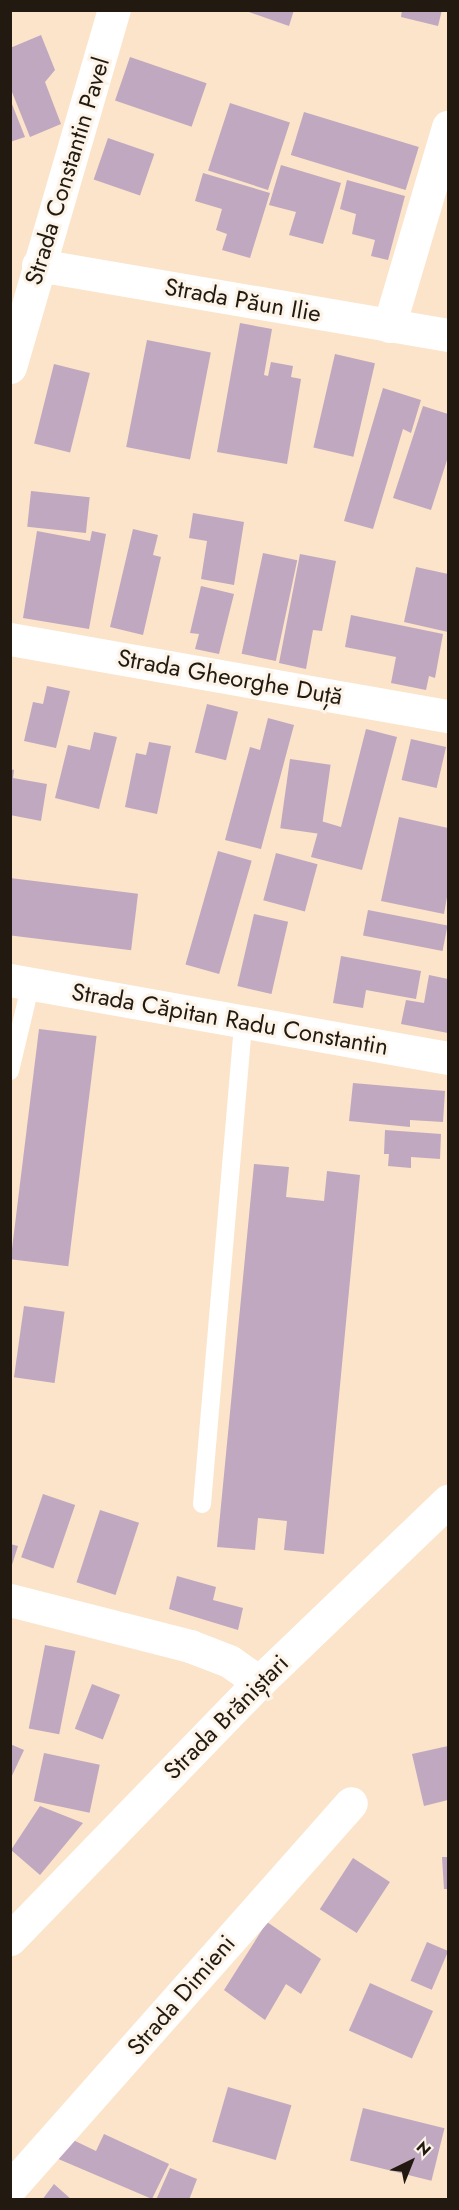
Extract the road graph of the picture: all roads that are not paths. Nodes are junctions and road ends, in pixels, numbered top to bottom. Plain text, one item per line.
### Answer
1 (114, 10) edge
2 (448, 127) edge
3 (38, 265) junction
4 (388, 326) junction
5 (448, 335) edge
6 (10, 367) edge
7 (10, 639) edge
8 (448, 716) edge
9 (21, 981) edge
10 (243, 1021) junction
11 (448, 1058) edge
12 (10, 1071) edge
13 (448, 1501) edge
14 (202, 1504) dead end
15 (10, 1600) edge
16 (258, 1682) junction
17 (351, 1803) dead end
18 (18, 1921) edge
19 (10, 2188) edge

1 - 3 street, Strada Constantin Pavel
2 - 4 street
3 - 4 street, Strada Păun Ilie
3 - 6 street, Strada Constantin Pavel
4 - 5 street, Strada Păun Ilie
7 - 8 street, Strada Gheorghe Duță
9 - 10 street, Strada Căpitan Radu Constantin
9 - 12 lane
10 - 11 street, Strada Căpitan Radu Constantin
10 - 14 lane
13 - 16 street, Strada Brăniștari
15 - 16 street
16 - 18 street, Strada Brăniștari
17 - 19 street, Strada Dimieni

